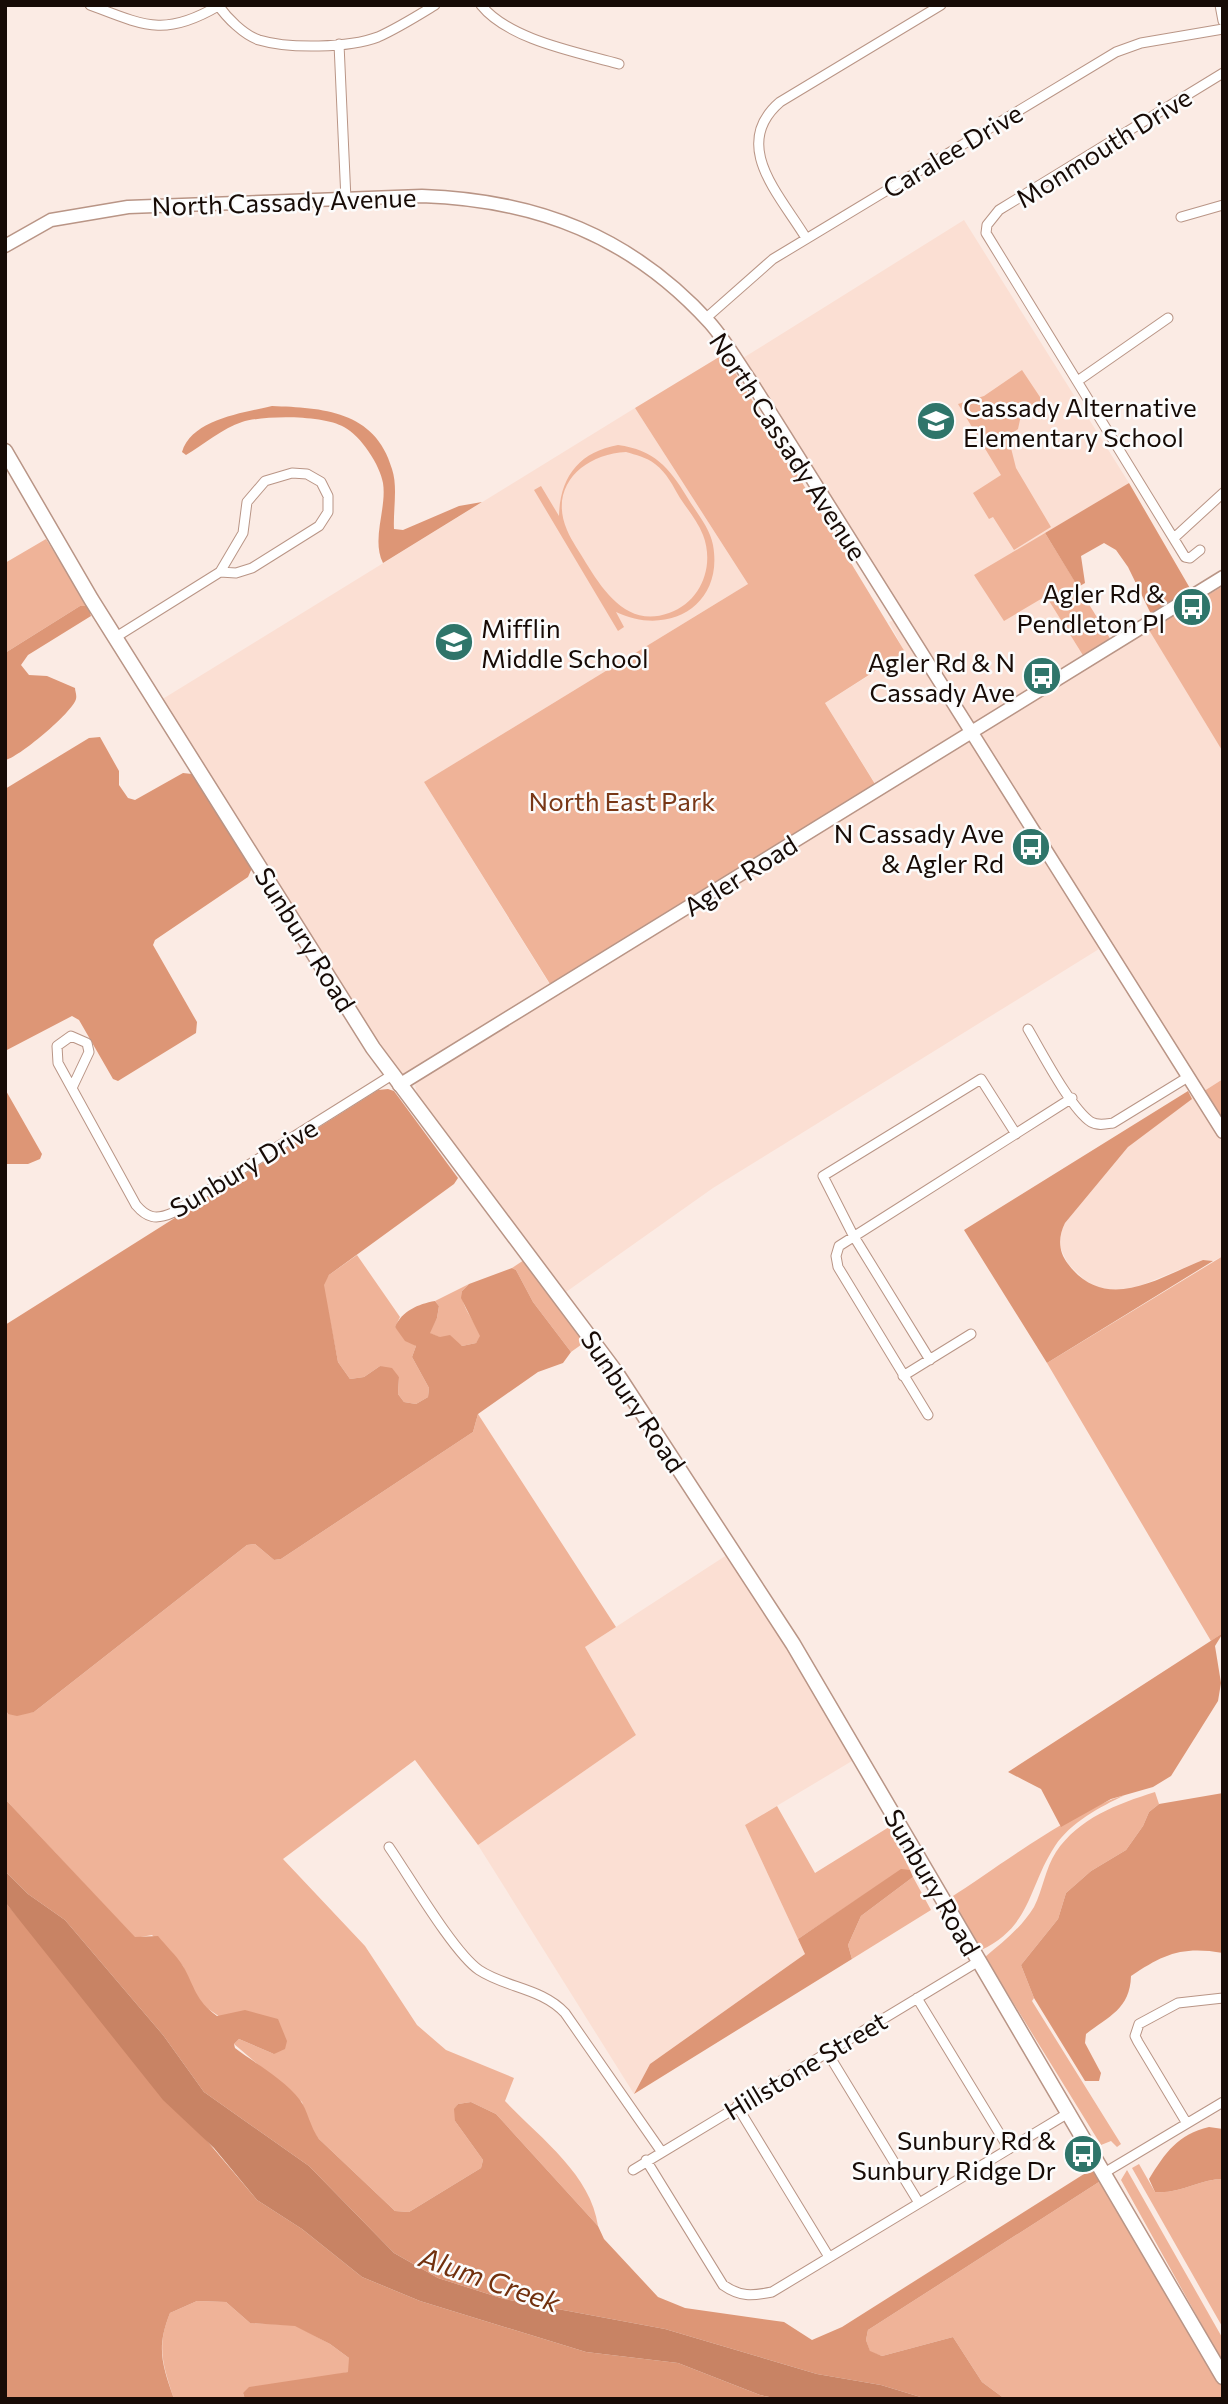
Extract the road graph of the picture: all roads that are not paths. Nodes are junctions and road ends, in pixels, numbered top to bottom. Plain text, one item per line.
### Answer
1 (90, 5) edge
2 (435, 5) edge
3 (481, 5) edge
4 (941, 5) edge
5 (1220, 5) edge
6 (218, 6) edge
7 (1223, 20) edge
8 (1223, 29) edge
9 (339, 44) junction
10 (619, 64) dead end
11 (1223, 73) edge
12 (346, 200) junction
13 (1223, 205) edge
14 (1181, 218) dead end
15 (806, 238) junction
16 (5, 246) edge
17 (1168, 318) dead end
18 (705, 319) junction
19 (1079, 380) junction
20 (5, 451) edge
21 (1223, 493) edge
22 (1174, 538) junction
23 (1200, 550) dead end
24 (220, 572) junction
25 (1223, 577) edge
26 (116, 638) junction
27 (970, 732) junction
28 (1028, 1029) dead end
29 (1188, 1077) junction
30 (395, 1080) junction
31 (72, 1088) junction
32 (1072, 1098) junction
33 (1223, 1132) edge
34 (1016, 1134) junction
35 (853, 1235) junction
36 (971, 1334) dead end
37 (930, 1360) junction
38 (903, 1376) junction
39 (928, 1415) dead end
40 (389, 1847) dead end
41 (979, 1961) junction
42 (917, 1998) junction
43 (1223, 1998) edge
44 (827, 2052) junction
45 (1223, 2102) edge
46 (737, 2106) junction
47 (1070, 2112) junction
48 (1186, 2122) junction
49 (1009, 2149) junction
50 (661, 2151) junction
51 (646, 2160) junction
52 (633, 2170) dead end
53 (1104, 2173) junction
54 (919, 2203) junction
55 (830, 2257) junction
56 (1223, 2377) edge

1 - 6 street
2 - 9 street
3 - 10 street
4 - 15 street
5 - 7 street
6 - 9 street
8 - 15 street, Caralee Drive
9 - 12 street
11 - 19 street, Monmouth Drive
12 - 16 main road, North Cassady Avenue
12 - 18 main road, North Cassady Avenue
13 - 14 street
15 - 18 street, Caralee Drive
17 - 19 street
18 - 27 main road, North Cassady Avenue
19 - 22 street
20 - 26 main road, Sunbury Road
21 - 22 street
22 - 23 street
24 - 24 street
24 - 26 street
25 - 27 main road, Agler Road
26 - 30 main road, Sunbury Road
27 - 29 main road, North Cassady Avenue
27 - 30 main road, Agler Road
28 - 32 street
29 - 32 street
29 - 33 main road, North Cassady Avenue
30 - 31 street, Sunbury Drive
30 - 41 main road, Sunbury Road
31 - 31 street, Sunbury Drive
32 - 34 street
34 - 35 street
34 - 35 street
35 - 37 street
35 - 38 street
36 - 37 street
37 - 38 street
38 - 39 street
40 - 50 street
41 - 42 street, Hillstone Street
41 - 47 main road, Sunbury Road
42 - 44 street, Hillstone Street
42 - 49 street
43 - 48 street
44 - 46 street, Hillstone Street
44 - 54 street
45 - 48 street
46 - 50 street, Hillstone Street
46 - 55 street
47 - 49 street
47 - 53 main road, Sunbury Road
48 - 53 street
49 - 54 street
50 - 51 street, Hillstone Street
51 - 52 street, Hillstone Street
51 - 55 street
53 - 56 main road, Sunbury Road
54 - 55 street

